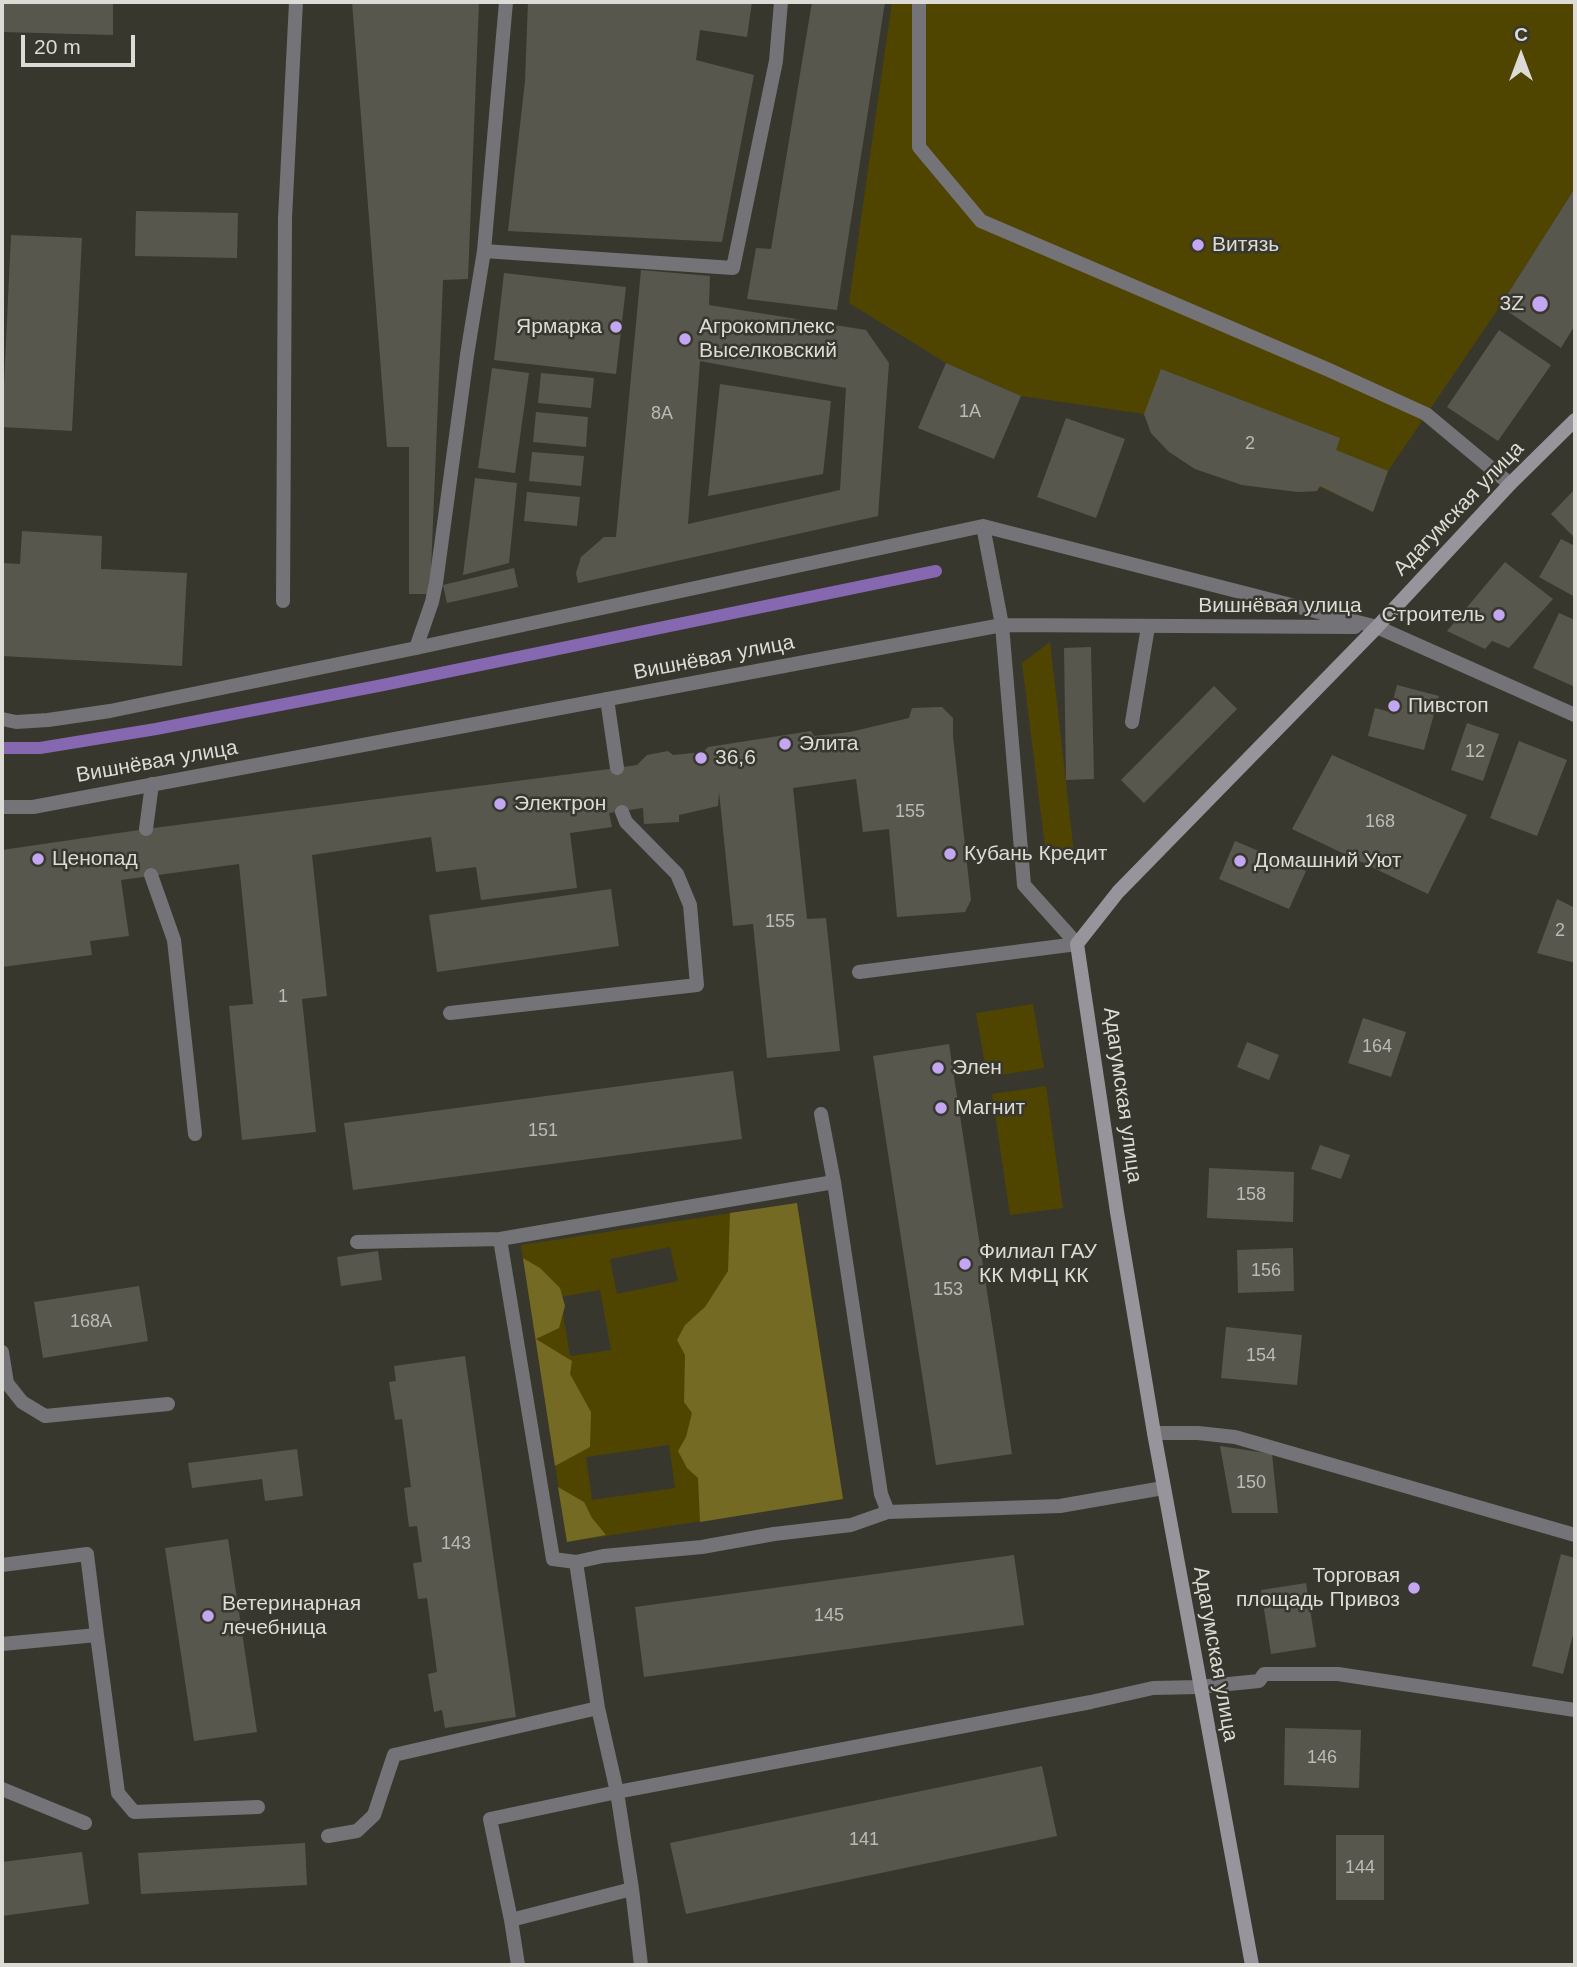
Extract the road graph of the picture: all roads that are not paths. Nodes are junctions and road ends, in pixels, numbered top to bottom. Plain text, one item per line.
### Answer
1 (296, 2) edge
2 (506, 2) edge
3 (781, 2) edge
4 (919, 2) edge
5 (484, 251) junction
6 (1575, 420) edge
7 (1510, 484) junction
8 (983, 526) junction
9 (284, 601) dead end
10 (1002, 625) junction
11 (1147, 626) junction
12 (1377, 626) junction
13 (416, 648) junction
14 (607, 699) junction
15 (1575, 715) edge
16 (2, 719) edge
17 (1132, 722) dead end
18 (617, 768) dead end
19 (152, 784) junction
20 (2, 807) edge
21 (622, 812) dead end
22 (146, 829) dead end
23 (151, 875) dead end
24 (1077, 944) junction
25 (859, 972) dead end
26 (450, 1013) dead end
27 (821, 1114) dead end
28 (195, 1134) dead end
29 (834, 1182) junction
30 (500, 1240) junction
31 (357, 1242) dead end
32 (2, 1352) edge
33 (168, 1404) dead end
34 (1154, 1433) junction
35 (1163, 1488) junction
36 (888, 1512) junction
37 (1575, 1535) edge
38 (576, 1562) junction
39 (2, 1565) edge
40 (97, 1635) junction
41 (2, 1644) edge
42 (1199, 1687) junction
43 (598, 1709) junction
44 (1575, 1710) edge
45 (2, 1789) edge
46 (617, 1792) junction
47 (258, 1807) dead end
48 (85, 1823) dead end
49 (328, 1836) dead end
50 (632, 1889) junction
51 (511, 1920) junction
52 (519, 1965) edge
53 (641, 1965) edge
54 (1252, 1965) edge

1 - 9 street
2 - 5 street
3 - 5 street
4 - 7 street
5 - 13 street
6 - 7 main road, Адагумская улица
7 - 12 main road, Адагумская улица
8 - 10 street
8 - 12 street, Вишнёвая улица
8 - 13 street, Вишнёвая улица
10 - 11 street, Вишнёвая улица
10 - 14 street, Вишнёвая улица
10 - 24 street
11 - 12 street, Вишнёвая улица
11 - 17 street
12 - 15 street
12 - 24 main road, Адагумская улица
13 - 16 street, Вишнёвая улица
14 - 18 street
14 - 19 street, Вишнёвая улица
19 - 20 street, Вишнёвая улица
19 - 22 street
21 - 26 street
23 - 28 street
24 - 25 street
24 - 34 main road, Адагумская улица
27 - 29 street
29 - 30 street
29 - 36 street
30 - 31 street
30 - 38 street
32 - 33 street
34 - 35 main road, Адагумская улица
34 - 37 street
35 - 36 street
35 - 42 main road, Адагумская улица
36 - 38 street
38 - 43 street
39 - 40 street
40 - 41 street
40 - 47 street
42 - 44 street
42 - 46 street
42 - 54 main road, Адагумская улица
43 - 46 street
43 - 49 street
45 - 48 street
46 - 50 street
46 - 51 street
50 - 51 street
50 - 53 street
51 - 52 street

